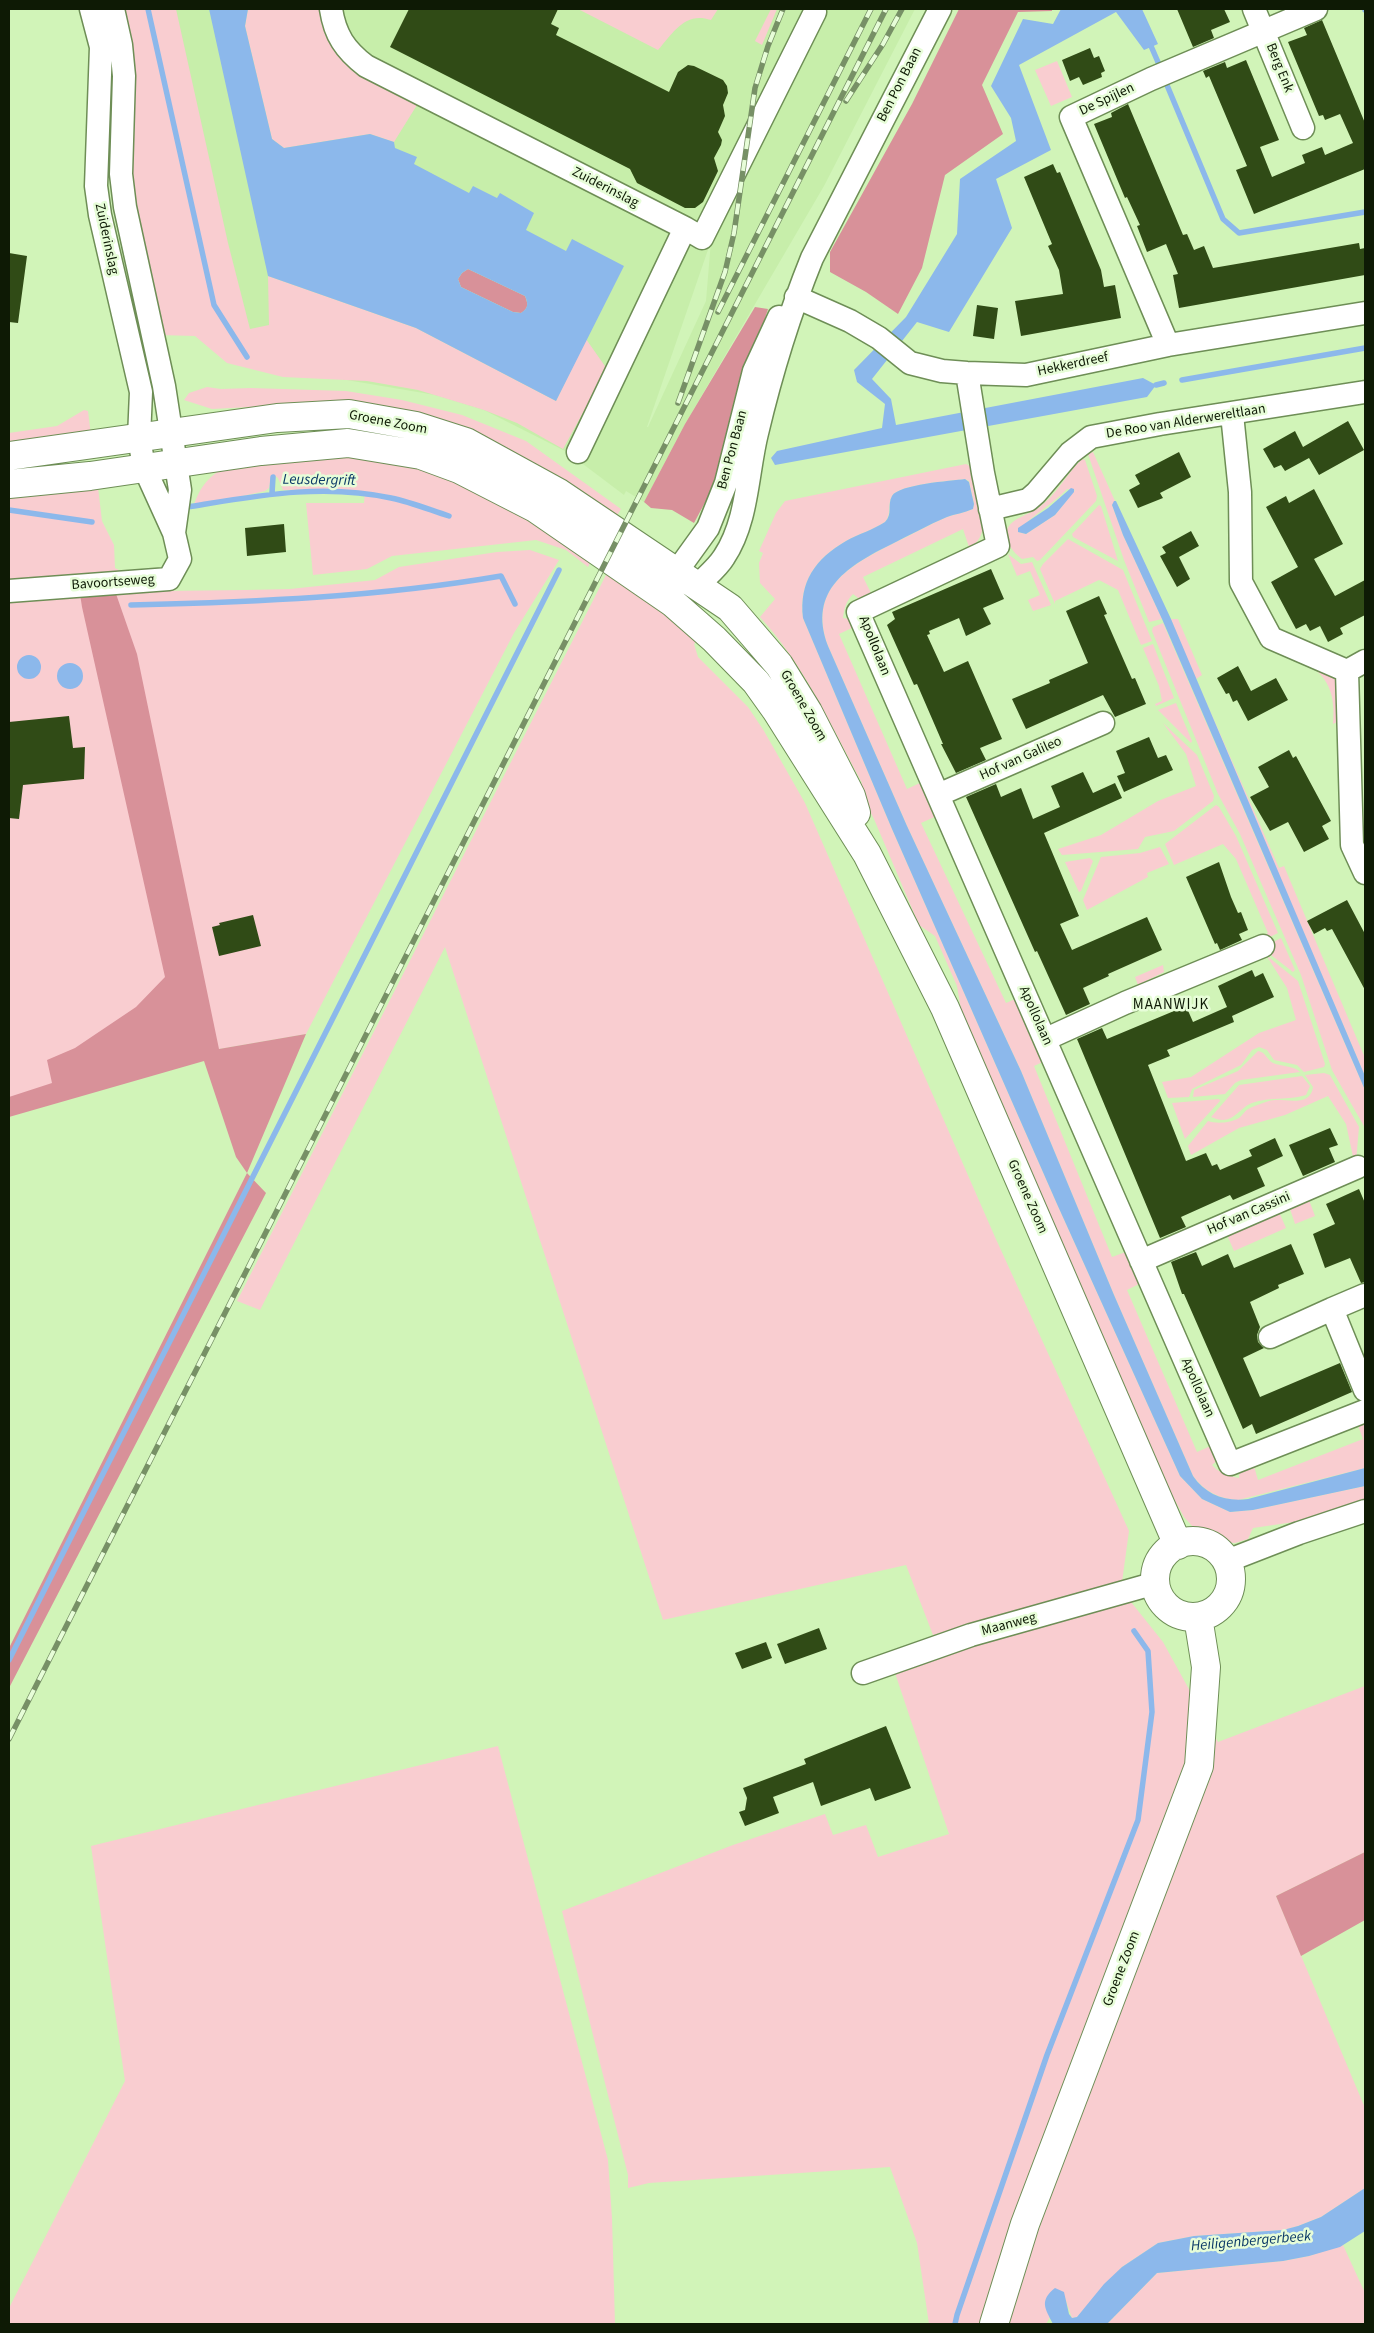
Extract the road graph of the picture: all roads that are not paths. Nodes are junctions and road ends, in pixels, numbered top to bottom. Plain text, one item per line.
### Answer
1 (91, 9) edge
2 (113, 9) edge
3 (331, 9) edge
4 (940, 9) edge
5 (1254, 9) edge
6 (1316, 9) edge
7 (815, 12) dead end
8 (1264, 32) junction
9 (1303, 128) dead end
10 (685, 228) junction
11 (796, 297) junction
12 (1365, 313) edge
13 (1168, 345) junction
14 (967, 373) junction
15 (1365, 392) edge
16 (1232, 414) junction
17 (171, 434) junction
18 (139, 438) junction
19 (578, 452) dead end
20 (9, 456) edge
21 (176, 464) junction
22 (144, 467) junction
23 (9, 484) edge
24 (990, 509) junction
25 (174, 533) junction
26 (688, 578) junction
27 (9, 591) edge
28 (673, 603) junction
29 (1356, 666) edge
30 (1103, 722) dead end
31 (938, 795) junction
32 (867, 854) junction
33 (1365, 873) edge
34 (1263, 946) dead end
35 (1046, 1039) junction
36 (1358, 1167) dead end
37 (1141, 1261) junction
38 (1365, 1295) edge
39 (1332, 1309) junction
40 (1270, 1337) dead end
41 (1365, 1390) edge
42 (1365, 1411) edge
43 (1365, 1511) edge
44 (1178, 1545) junction
45 (1227, 1562) junction
46 (1156, 1583) junction
47 (1198, 1617) junction
48 (863, 1673) dead end
49 (996, 2321) edge

1 - 18 street, Zuiderinslag
2 - 17 street, Zuiderinslag
3 - 10 street, Zuiderinslag
4 - 11 street, Ben Pon Baan
5 - 8 street, Berg Enk
6 - 8 street, De Spijlen
7 - 10 street, Zuiderinslag
8 - 9 street, Berg Enk
8 - 13 street, De Spijlen
10 - 19 street
11 - 14 street, Hekkerdreef
11 - 26 street, Ben Pon Baan
11 - 26 street, Ben Pon Baan
12 - 13 street, Hekkerdreef
13 - 14 street, Hekkerdreef
14 - 24 street
15 - 16 street, De Roo van Alderwereltlaan
16 - 24 street, De Roo van Alderwereltlaan
16 - 29 street
17 - 18 main road, Groene Zoom
17 - 21 street, Zuiderinslag
17 - 26 main road, Groene Zoom
18 - 20 main road, Groene Zoom
18 - 22 street, Zuiderinslag
21 - 22 main road, Groene Zoom
21 - 25 street, Bavoortseweg
21 - 28 main road, Groene Zoom
22 - 23 main road, Groene Zoom
22 - 25 street, Bavoortseweg
24 - 31 street, Apollolaan
25 - 27 street, Bavoortseweg
26 - 28 main road
26 - 32 main road, Groene Zoom
28 - 32 main road, Groene Zoom
29 - 33 street
30 - 31 street, Hof van Galileo
31 - 35 street, Apollolaan
32 - 44 main road, Groene Zoom
34 - 35 street
35 - 37 street, Apollolaan
36 - 37 street, Hof van Cassini
37 - 42 street, Apollolaan
38 - 39 street
39 - 40 street
39 - 41 street
43 - 45 street
44 - 45 main road
44 - 46 main road
45 - 47 main road
46 - 47 main road
46 - 48 street, Maanweg
47 - 49 main road, Groene Zoom

